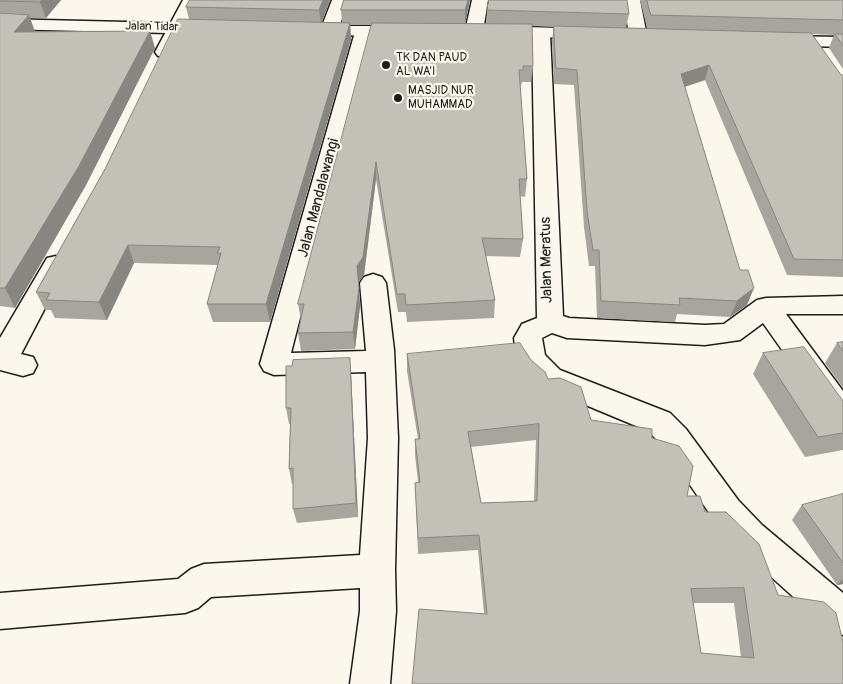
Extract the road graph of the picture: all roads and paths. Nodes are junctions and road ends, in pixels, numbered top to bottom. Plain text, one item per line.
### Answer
1 (191, 0) edge
2 (340, 0) edge
3 (480, 0) edge
4 (632, 0) edge
5 (0, 24) edge
6 (175, 28) junction
7 (223, 29) edge
8 (300, 30) edge
9 (329, 31) junction
10 (421, 31) edge
11 (364, 32) junction
12 (541, 32) junction
13 (638, 36) junction
14 (657, 37) edge
15 (768, 41) edge
16 (813, 42) junction
17 (843, 42) edge
18 (824, 57) edge
19 (154, 72) edge
20 (65, 247) edge
21 (373, 283) dead end
22 (843, 305) edge
23 (766, 308) junction
24 (552, 322) junction
25 (379, 361) junction
26 (23, 366) dead end
27 (843, 414) edge
28 (377, 570) junction
29 (0, 611) edge
30 (843, 617) edge
31 (370, 684) edge

1 - 6 street
2 - 9 street
3 - 12 street
4 - 13 street
5 - 6 street, Jalan Tidar
6 - 7 street, Jalan Tidar
6 - 19 street
8 - 9 street
9 - 11 street
10 - 11 street
11 - 25 street, Jalan Mandalawangi
12 - 13 street
12 - 24 street, Jalan Meratus
13 - 14 street
15 - 16 street
16 - 17 street
16 - 18 street
20 - 26 street
21 - 25 street
22 - 23 street
23 - 24 street, Jalan Meratus
23 - 27 street
24 - 30 street
25 - 28 street
28 - 29 street
28 - 31 street

